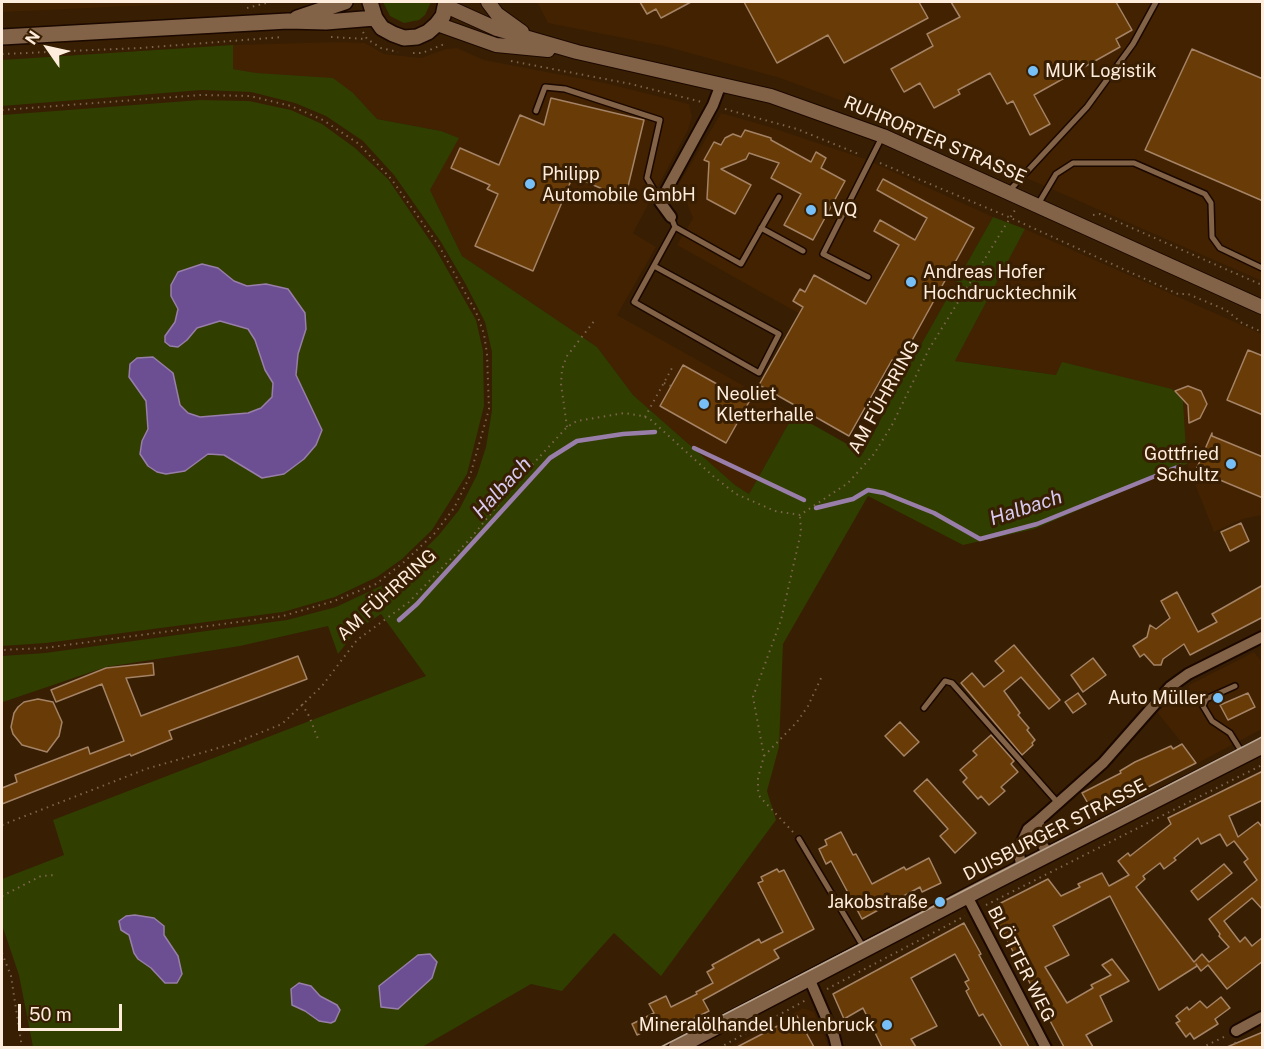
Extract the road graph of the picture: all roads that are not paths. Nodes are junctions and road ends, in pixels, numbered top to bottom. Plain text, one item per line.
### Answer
1 (345, 2) edge
2 (370, 2) edge
3 (488, 2) edge
4 (1156, 2) edge
5 (446, 4) edge
6 (375, 18) junction
7 (288, 21) junction
8 (437, 24) junction
9 (528, 37) junction
10 (2, 38) edge
11 (577, 52) junction
12 (722, 84) junction
13 (537, 111) dead end
14 (883, 136) junction
15 (1008, 192) junction
16 (779, 197) dead end
17 (660, 202) junction
18 (1037, 206) junction
19 (673, 222) junction
20 (761, 228) junction
21 (803, 251) dead end
22 (654, 267) junction
23 (1263, 268) edge
24 (868, 277) dead end
25 (1263, 307) edge
26 (1263, 637) edge
27 (1235, 686) dead end
28 (924, 708) dead end
29 (1263, 746) edge
30 (1244, 755) junction
31 (1058, 803) junction
32 (1039, 820) junction
33 (799, 839) road end
34 (1049, 855) junction
35 (1022, 868) junction
36 (967, 896) junction
37 (865, 950) junction
38 (809, 978) junction
39 (1263, 1017) edge
40 (1236, 1031) road end
41 (676, 1047) edge
42 (837, 1047) edge
43 (1046, 1047) edge

1 - 7 main road
2 - 6 main road
3 - 9 street, RUHRORTER STRASSE
4 - 15 lane
5 - 8 main road, RUHRORTER STRASSE
5 - 9 street, RUHRORTER STRASSE
6 - 7 main road
6 - 8 main road
7 - 10 main road
8 - 11 street, RUHRORTER STRASSE
9 - 11 street, RUHRORTER STRASSE
11 - 12 street, RUHRORTER STRASSE
12 - 14 street, RUHRORTER STRASSE
12 - 17 street
13 - 17 lane
14 - 15 street, RUHRORTER STRASSE
14 - 24 lane
15 - 18 street, RUHRORTER STRASSE
16 - 20 lane
17 - 19 street
18 - 23 lane
18 - 25 street, RUHRORTER STRASSE
19 - 20 lane
19 - 22 lane
20 - 21 lane
22 - 22 lane
26 - 31 street
27 - 30 lane
28 - 31 lane
29 - 30 main road, DUISBURGER STRASSE
30 - 34 main road, DUISBURGER STRASSE
31 - 32 street
32 - 34 street
32 - 35 street
33 - 37 lane
34 - 35 main road, DUISBURGER STRASSE
35 - 36 main road, DUISBURGER STRASSE
36 - 37 main road, DUISBURGER STRASSE
36 - 43 street, BLÖTTER WEG
37 - 38 main road, DUISBURGER STRASSE
38 - 41 main road, DUISBURGER STRASSE
38 - 42 street
39 - 40 street

